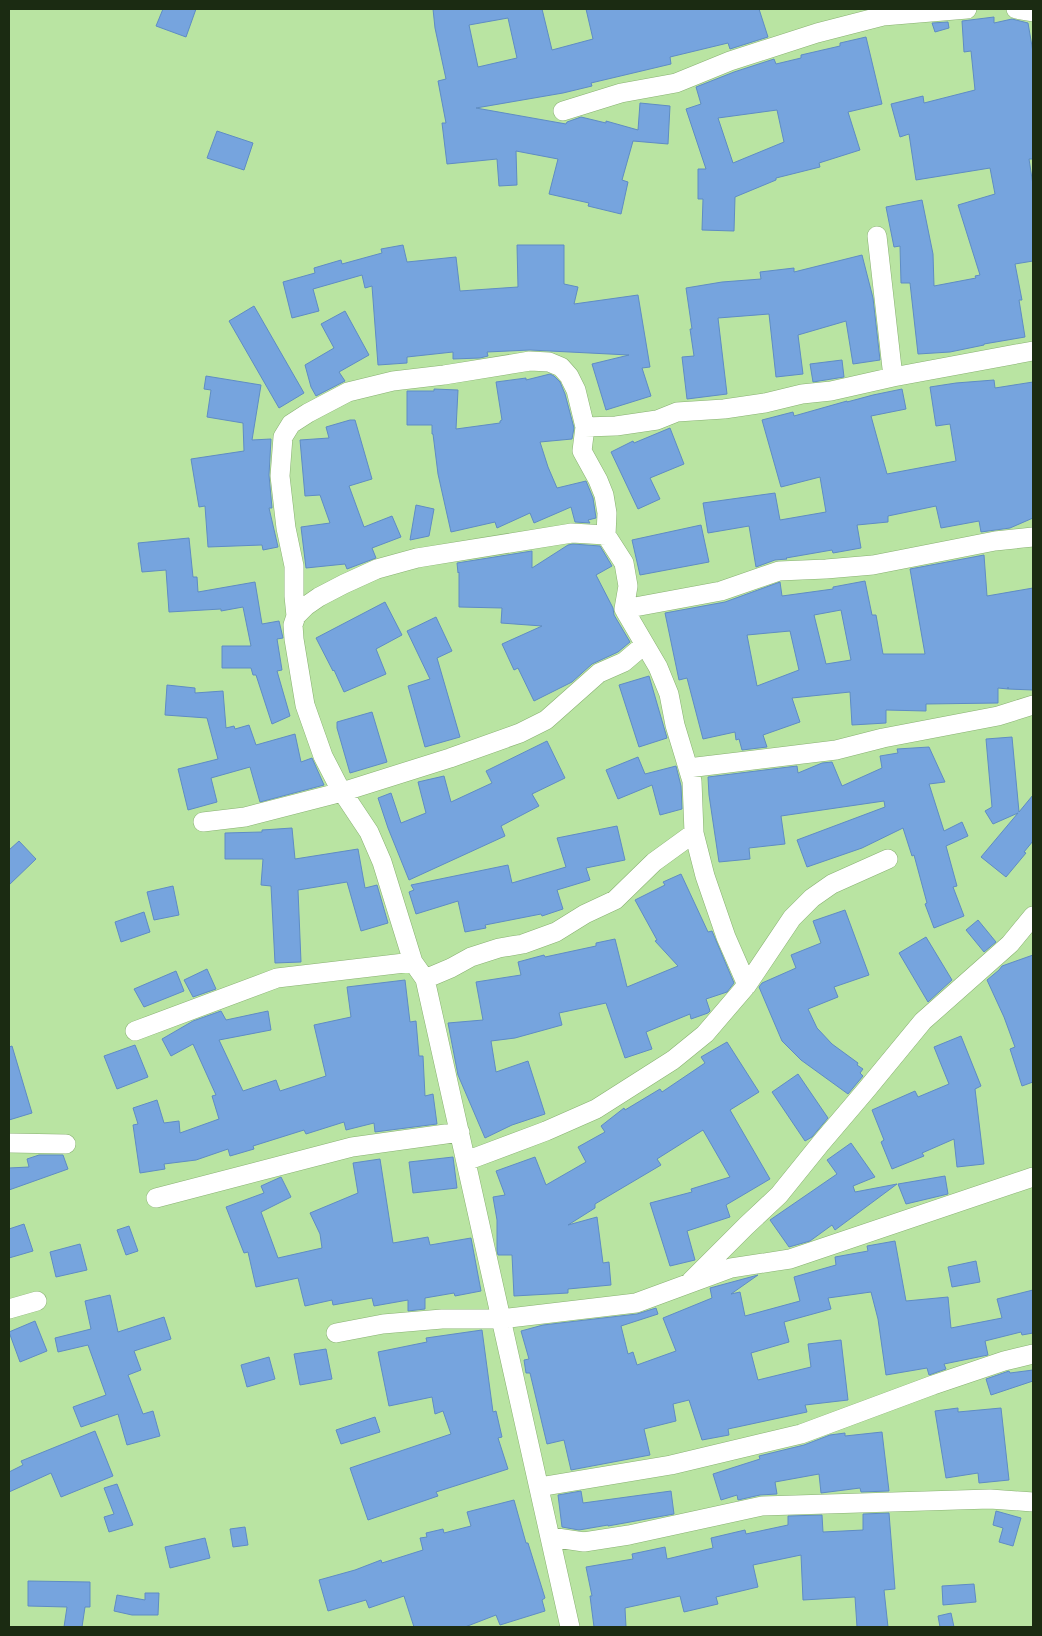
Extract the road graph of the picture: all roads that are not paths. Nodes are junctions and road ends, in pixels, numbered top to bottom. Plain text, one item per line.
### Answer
1 (967, 9) edge
2 (1016, 9) edge
3 (1033, 12) edge
4 (563, 111) dead end
5 (877, 236) dead end
6 (1033, 351) edge
7 (893, 377) junction
8 (585, 427) junction
9 (606, 535) junction
10 (1033, 537) edge
11 (624, 610) junction
12 (296, 616) junction
13 (644, 645) junction
14 (1033, 705) edge
15 (688, 768) junction
16 (342, 792) junction
17 (204, 822) dead end
18 (694, 833) junction
19 (888, 859) dead end
20 (1033, 916) edge
21 (413, 962) junction
22 (425, 978) junction
23 (747, 985) junction
24 (135, 1031) dead end
25 (460, 1132) junction
26 (9, 1143) edge
27 (66, 1144) dead end
28 (466, 1161) junction
29 (1033, 1177) edge
30 (156, 1198) dead end
31 (689, 1284) junction
32 (37, 1301) dead end
33 (9, 1309) edge
34 (502, 1319) junction
35 (336, 1333) dead end
36 (1033, 1354) edge
37 (539, 1488) junction
38 (1033, 1502) edge
39 (550, 1538) junction
40 (570, 1627) edge

1 - 4 street
2 - 3 street
5 - 7 street
6 - 7 street
7 - 8 street
8 - 9 street
8 - 12 street
9 - 11 street
9 - 12 street
10 - 11 street
11 - 13 street
12 - 16 street
13 - 15 street
13 - 16 street
14 - 15 street
15 - 18 street
16 - 17 street
16 - 21 street
18 - 22 street
18 - 23 street
19 - 23 street
20 - 31 street
21 - 22 street
21 - 24 street
22 - 25 street
23 - 28 street
25 - 28 street
25 - 30 street
26 - 27 street
28 - 34 street
29 - 31 street
31 - 34 street
32 - 33 street
34 - 35 street
34 - 37 street
36 - 37 street
37 - 39 street
38 - 39 street
39 - 40 street

